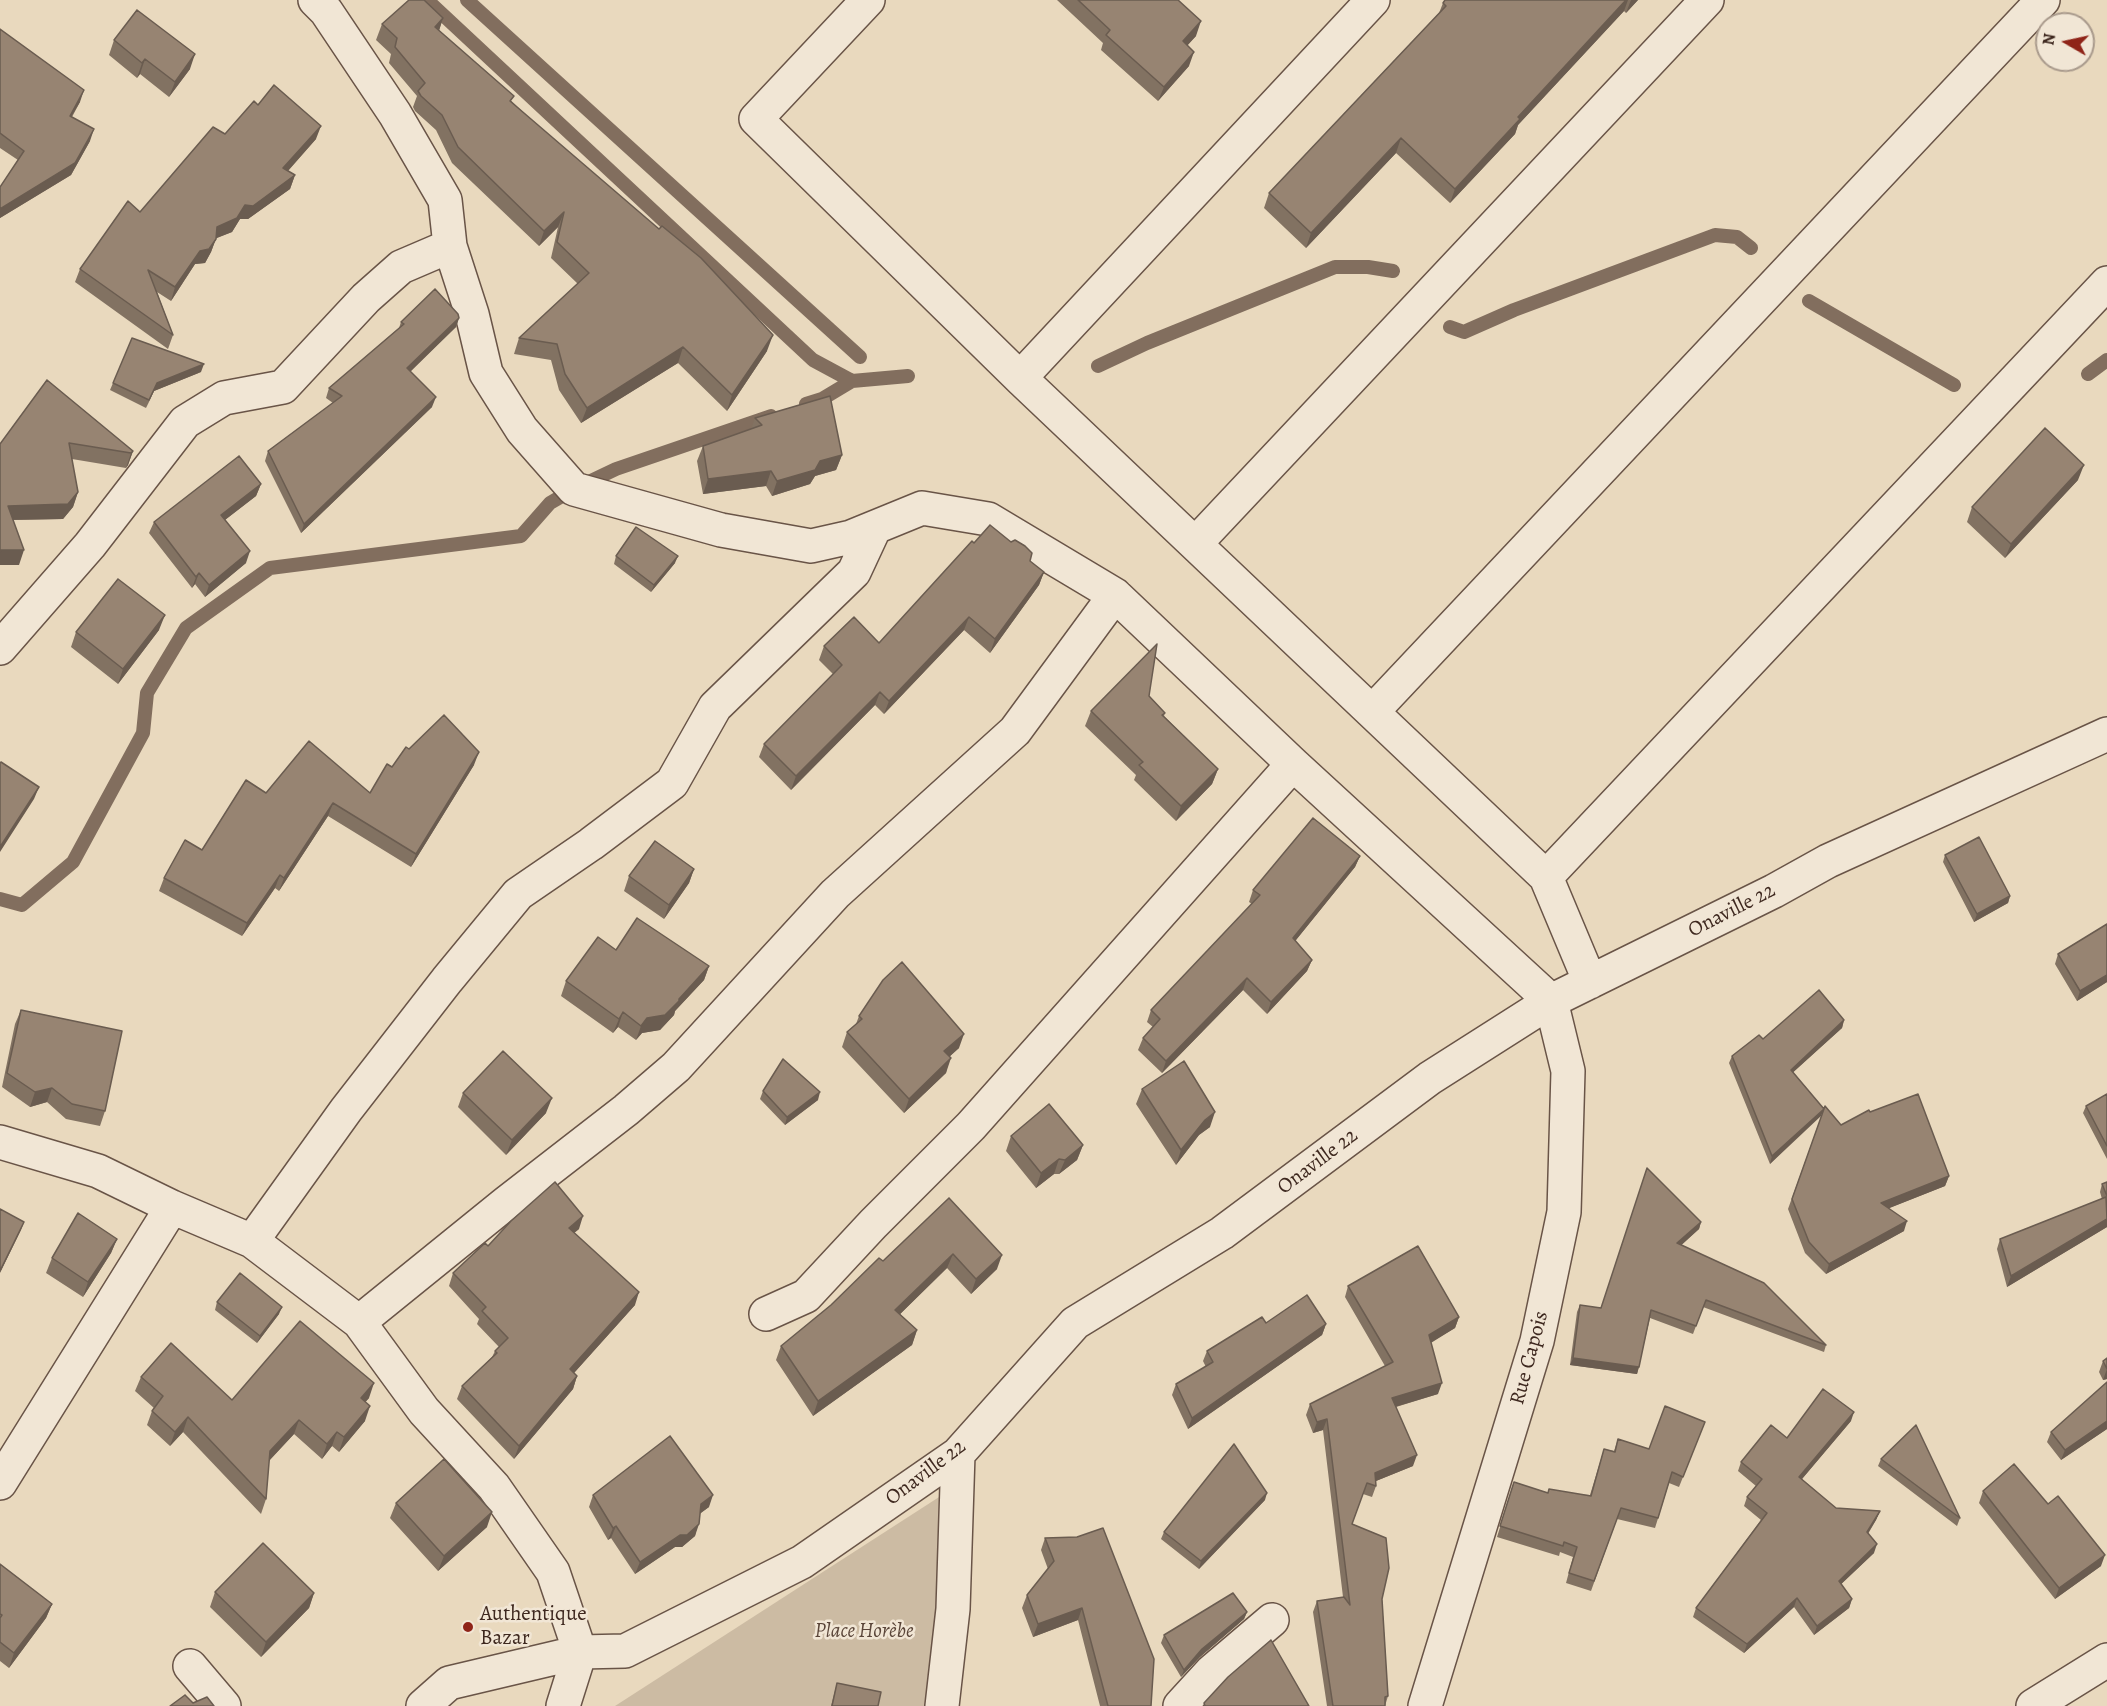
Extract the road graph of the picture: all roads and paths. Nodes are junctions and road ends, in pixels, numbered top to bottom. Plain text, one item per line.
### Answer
1 (315, 0) edge
2 (868, 0) edge
3 (1373, 0) edge
4 (1707, 0) edge
5 (2043, 0) edge
6 (450, 246) junction
7 (2107, 283) edge
8 (1020, 378) junction
9 (874, 529) junction
10 (1195, 544) junction
11 (1115, 595) junction
12 (0, 648) edge
13 (1372, 712) junction
14 (2107, 734) edge
15 (1293, 764) junction
16 (1546, 877) junction
17 (1590, 982) junction
18 (1551, 1001) junction
19 (0, 1142) edge
20 (172, 1207) junction
21 (252, 1241) junction
22 (766, 1314) dead end
23 (359, 1322) junction
24 (958, 1454) junction
25 (0, 1483) edge
26 (1272, 1620) dead end
27 (580, 1652) junction
28 (2107, 1660) edge
29 (190, 1666) dead end
30 (224, 1706) edge
31 (423, 1706) edge
32 (563, 1706) edge
33 (942, 1706) edge
34 (1180, 1706) edge
35 (1425, 1706) edge
36 (2033, 1706) edge

1 - 6 street
2 - 8 street
3 - 8 street
4 - 10 street
5 - 13 street
6 - 9 street
6 - 12 street
7 - 16 street
8 - 10 street
9 - 11 street
9 - 21 street
10 - 13 street
11 - 15 street
11 - 23 street
13 - 16 street
14 - 17 street, Onaville 22
15 - 18 street
15 - 22 street
16 - 17 street
17 - 18 street, Onaville 22
18 - 24 street, Onaville 22
18 - 35 street, Rue Capois
19 - 20 street
20 - 21 street
20 - 25 street
21 - 23 street
23 - 27 street
24 - 27 street, Onaville 22
24 - 33 street
26 - 34 street
27 - 31 street, Onaville 22
27 - 32 street
28 - 36 street
29 - 30 street

